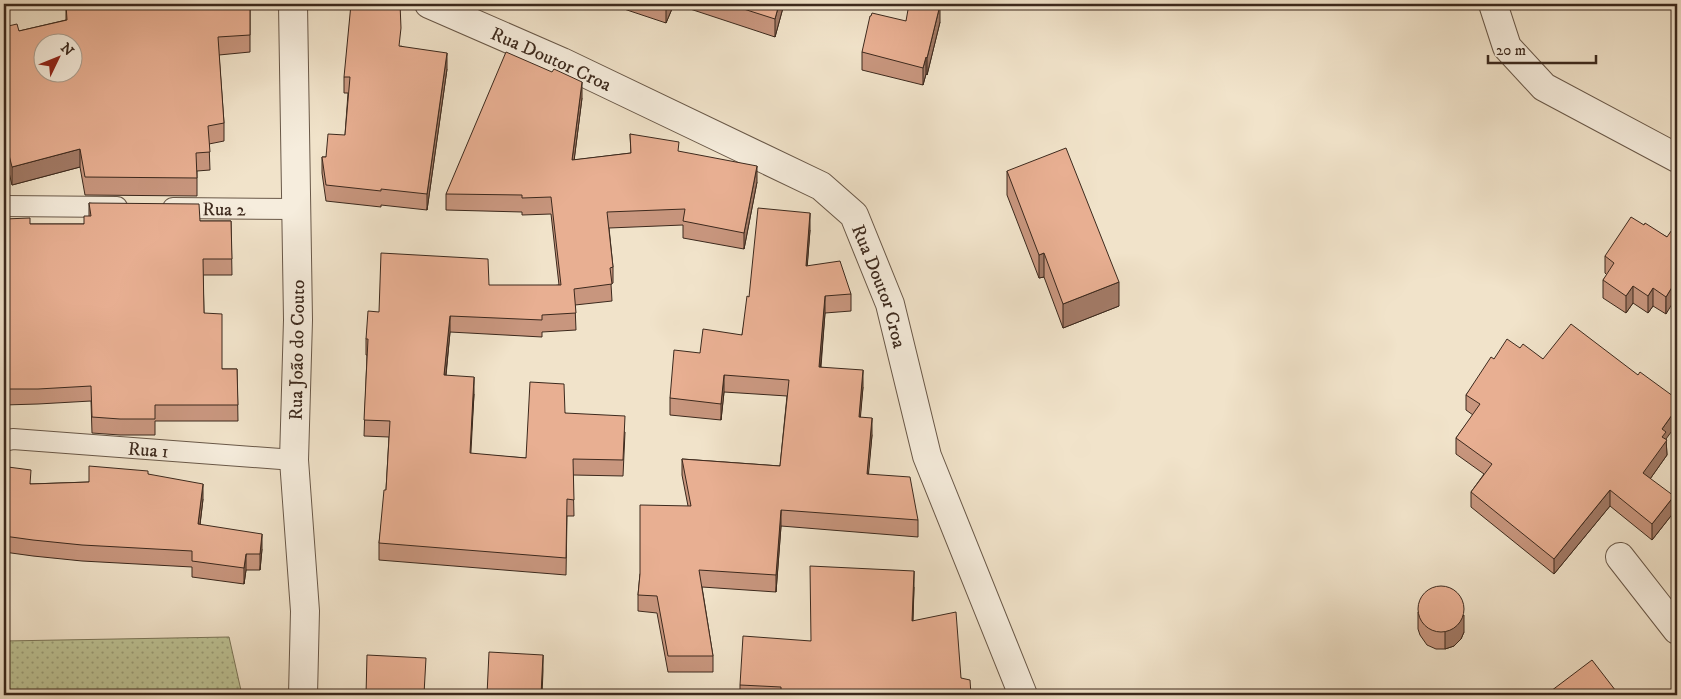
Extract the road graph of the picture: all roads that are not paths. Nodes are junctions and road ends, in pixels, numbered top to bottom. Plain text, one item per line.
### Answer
1 (293, 4) edge
2 (429, 4) edge
3 (1493, 4) edge
4 (1677, 158) edge
5 (4, 206) edge
6 (296, 209) junction
7 (4, 441) edge
8 (294, 460) junction
9 (1620, 557) dead end
10 (1677, 630) edge
11 (303, 695) edge
12 (1023, 695) edge

1 - 6 street, Rua João do Couto
2 - 12 street, Rua Doutor Croa
3 - 4 street
5 - 6 lane, Rua 2
6 - 8 street, Rua João do Couto
7 - 8 lane, Rua 1
8 - 11 street, Rua João do Couto
9 - 10 street

